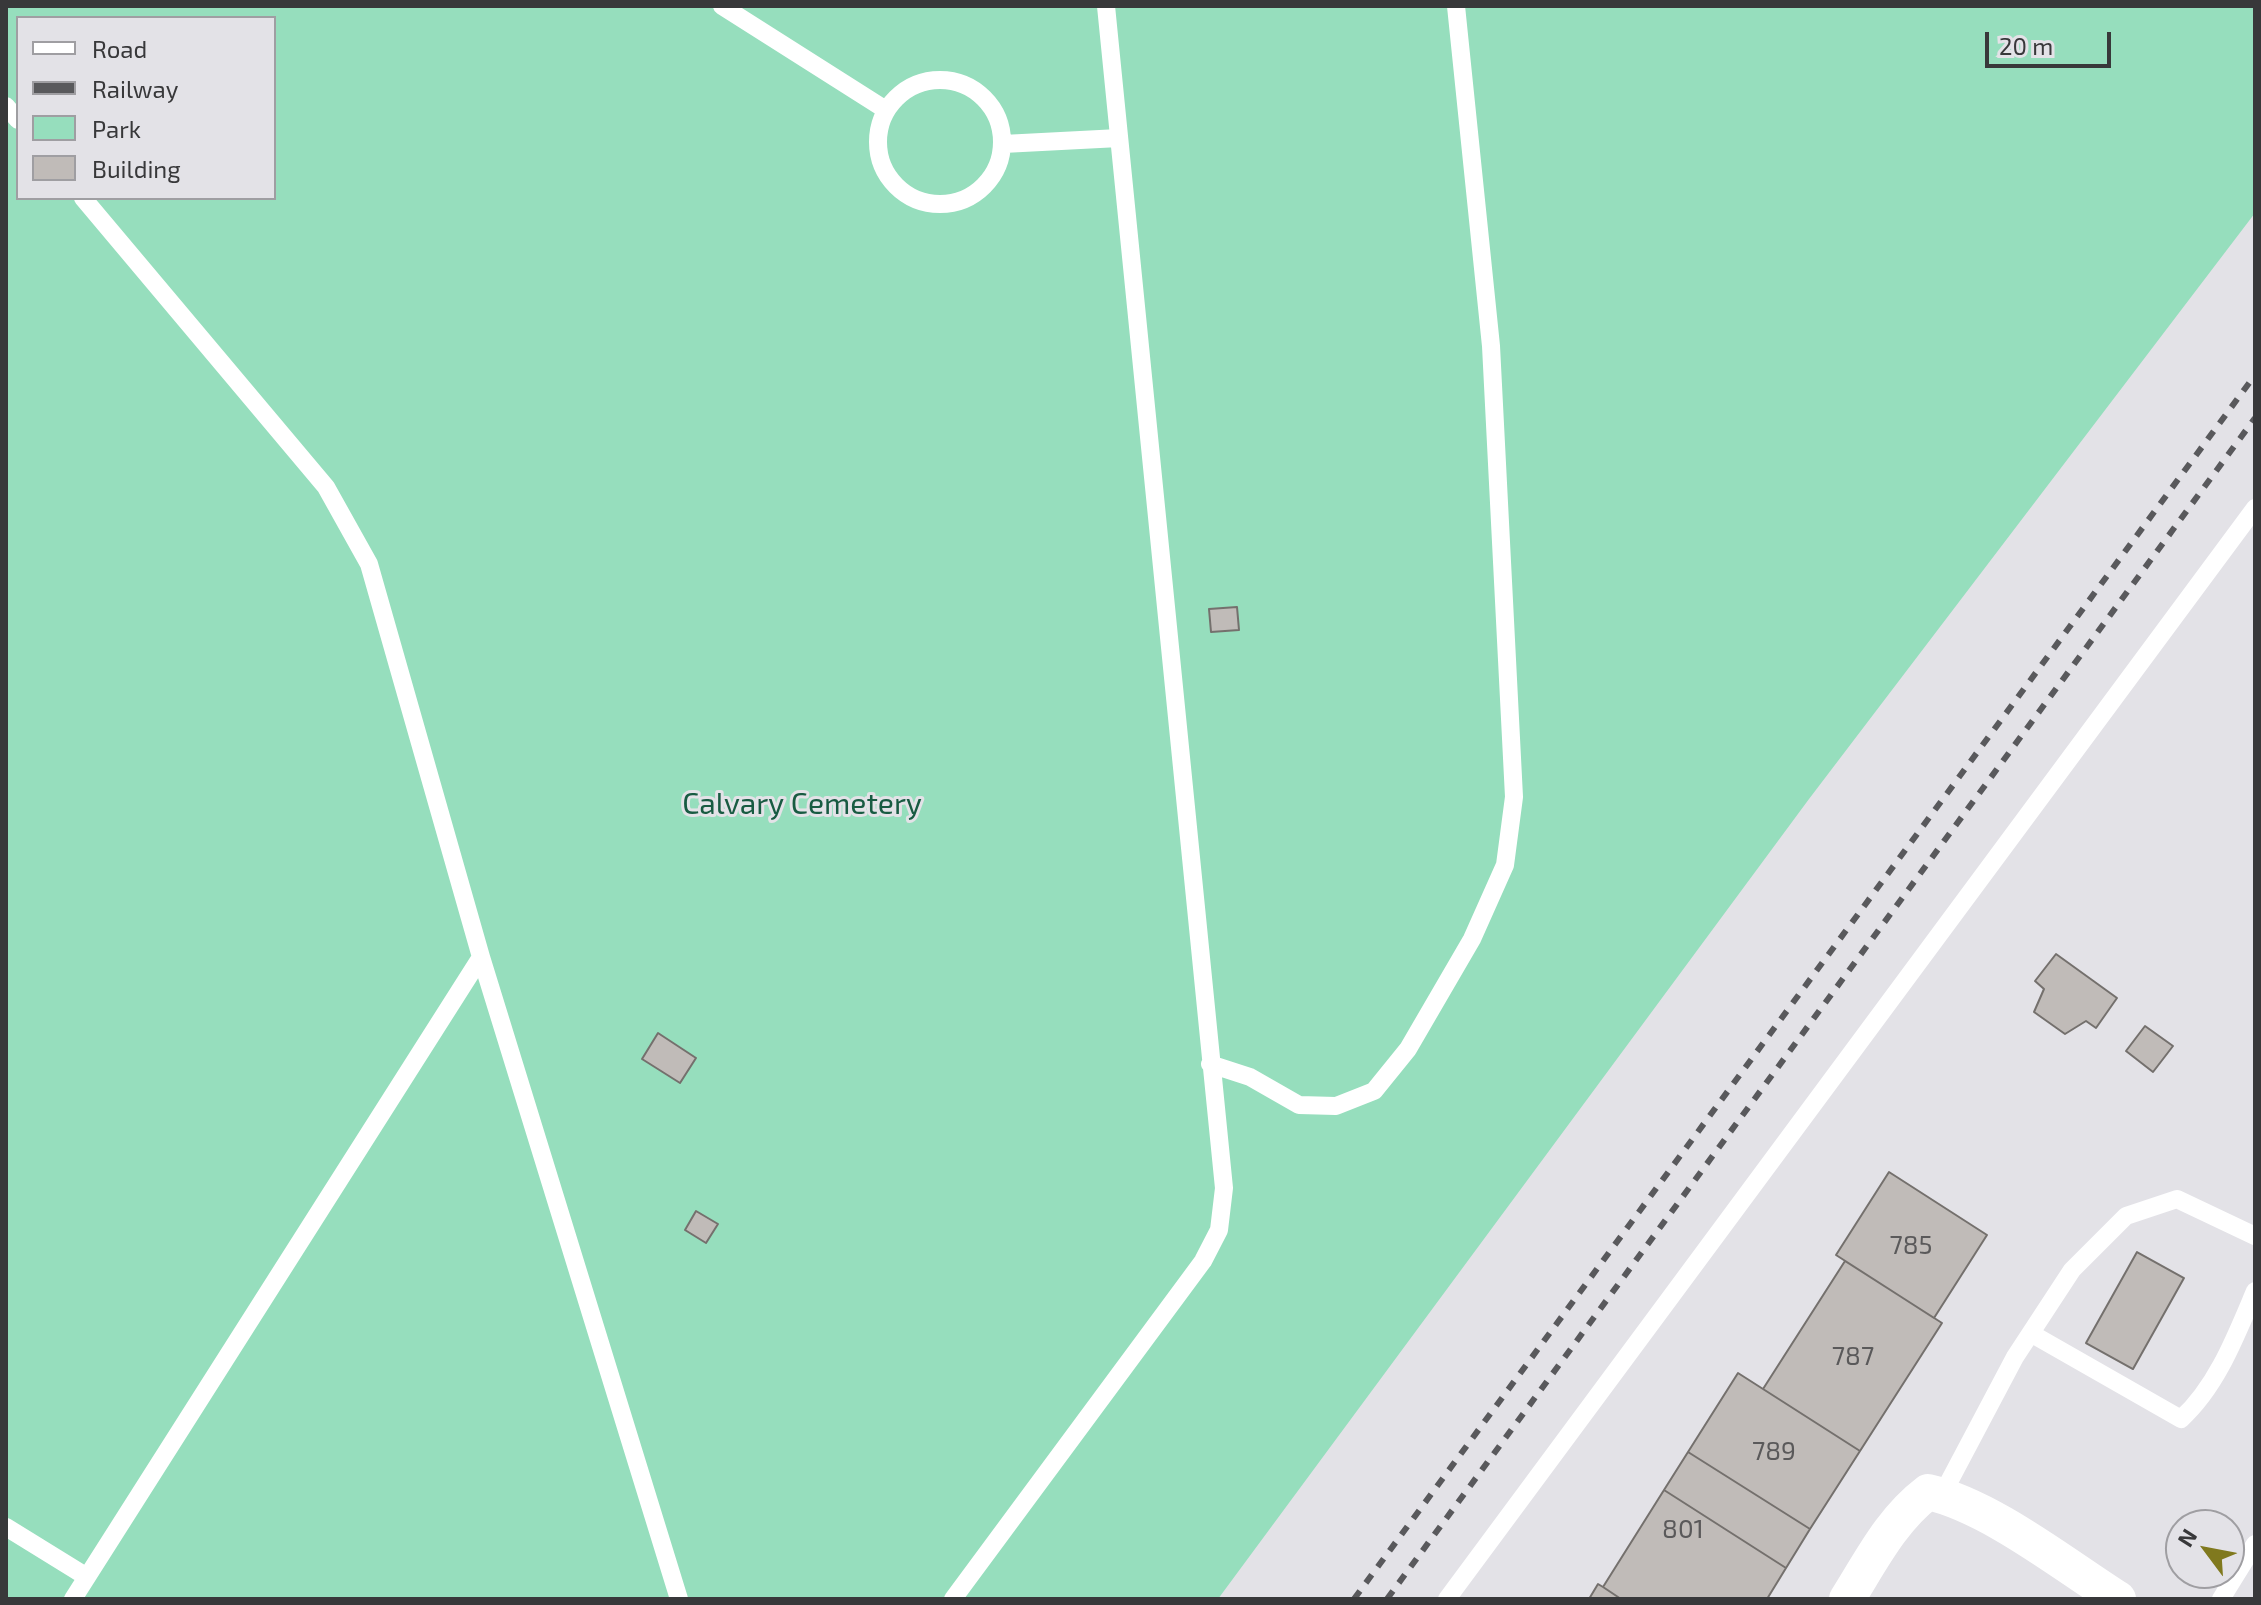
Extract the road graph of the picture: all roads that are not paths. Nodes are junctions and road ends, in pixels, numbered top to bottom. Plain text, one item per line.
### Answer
1 (722, 6) edge
2 (1106, 6) edge
3 (1456, 6) edge
4 (886, 110) junction
5 (1119, 138) junction
6 (1003, 144) junction
7 (85, 200) edge
8 (2255, 508) edge
9 (481, 957) junction
10 (1210, 1064) junction
11 (2255, 1236) edge
12 (2255, 1291) edge
13 (2032, 1334) junction
14 (1935, 1494) junction
15 (6, 1527) edge
16 (2255, 1544) edge
17 (87, 1577) junction
18 (73, 1599) edge
19 (679, 1599) edge
20 (953, 1599) edge
21 (1447, 1599) edge
22 (1847, 1599) edge
23 (2118, 1599) edge
24 (2221, 1599) edge

1 - 4 lane
2 - 5 lane
3 - 10 lane
4 - 6 lane
4 - 6 lane
5 - 6 lane
5 - 10 lane
7 - 9 lane
8 - 21 lane
9 - 17 lane
9 - 19 lane
10 - 20 lane
11 - 13 lane
12 - 13 lane
13 - 14 lane
14 - 22 street
14 - 23 street
15 - 17 lane
16 - 24 lane
17 - 18 lane

